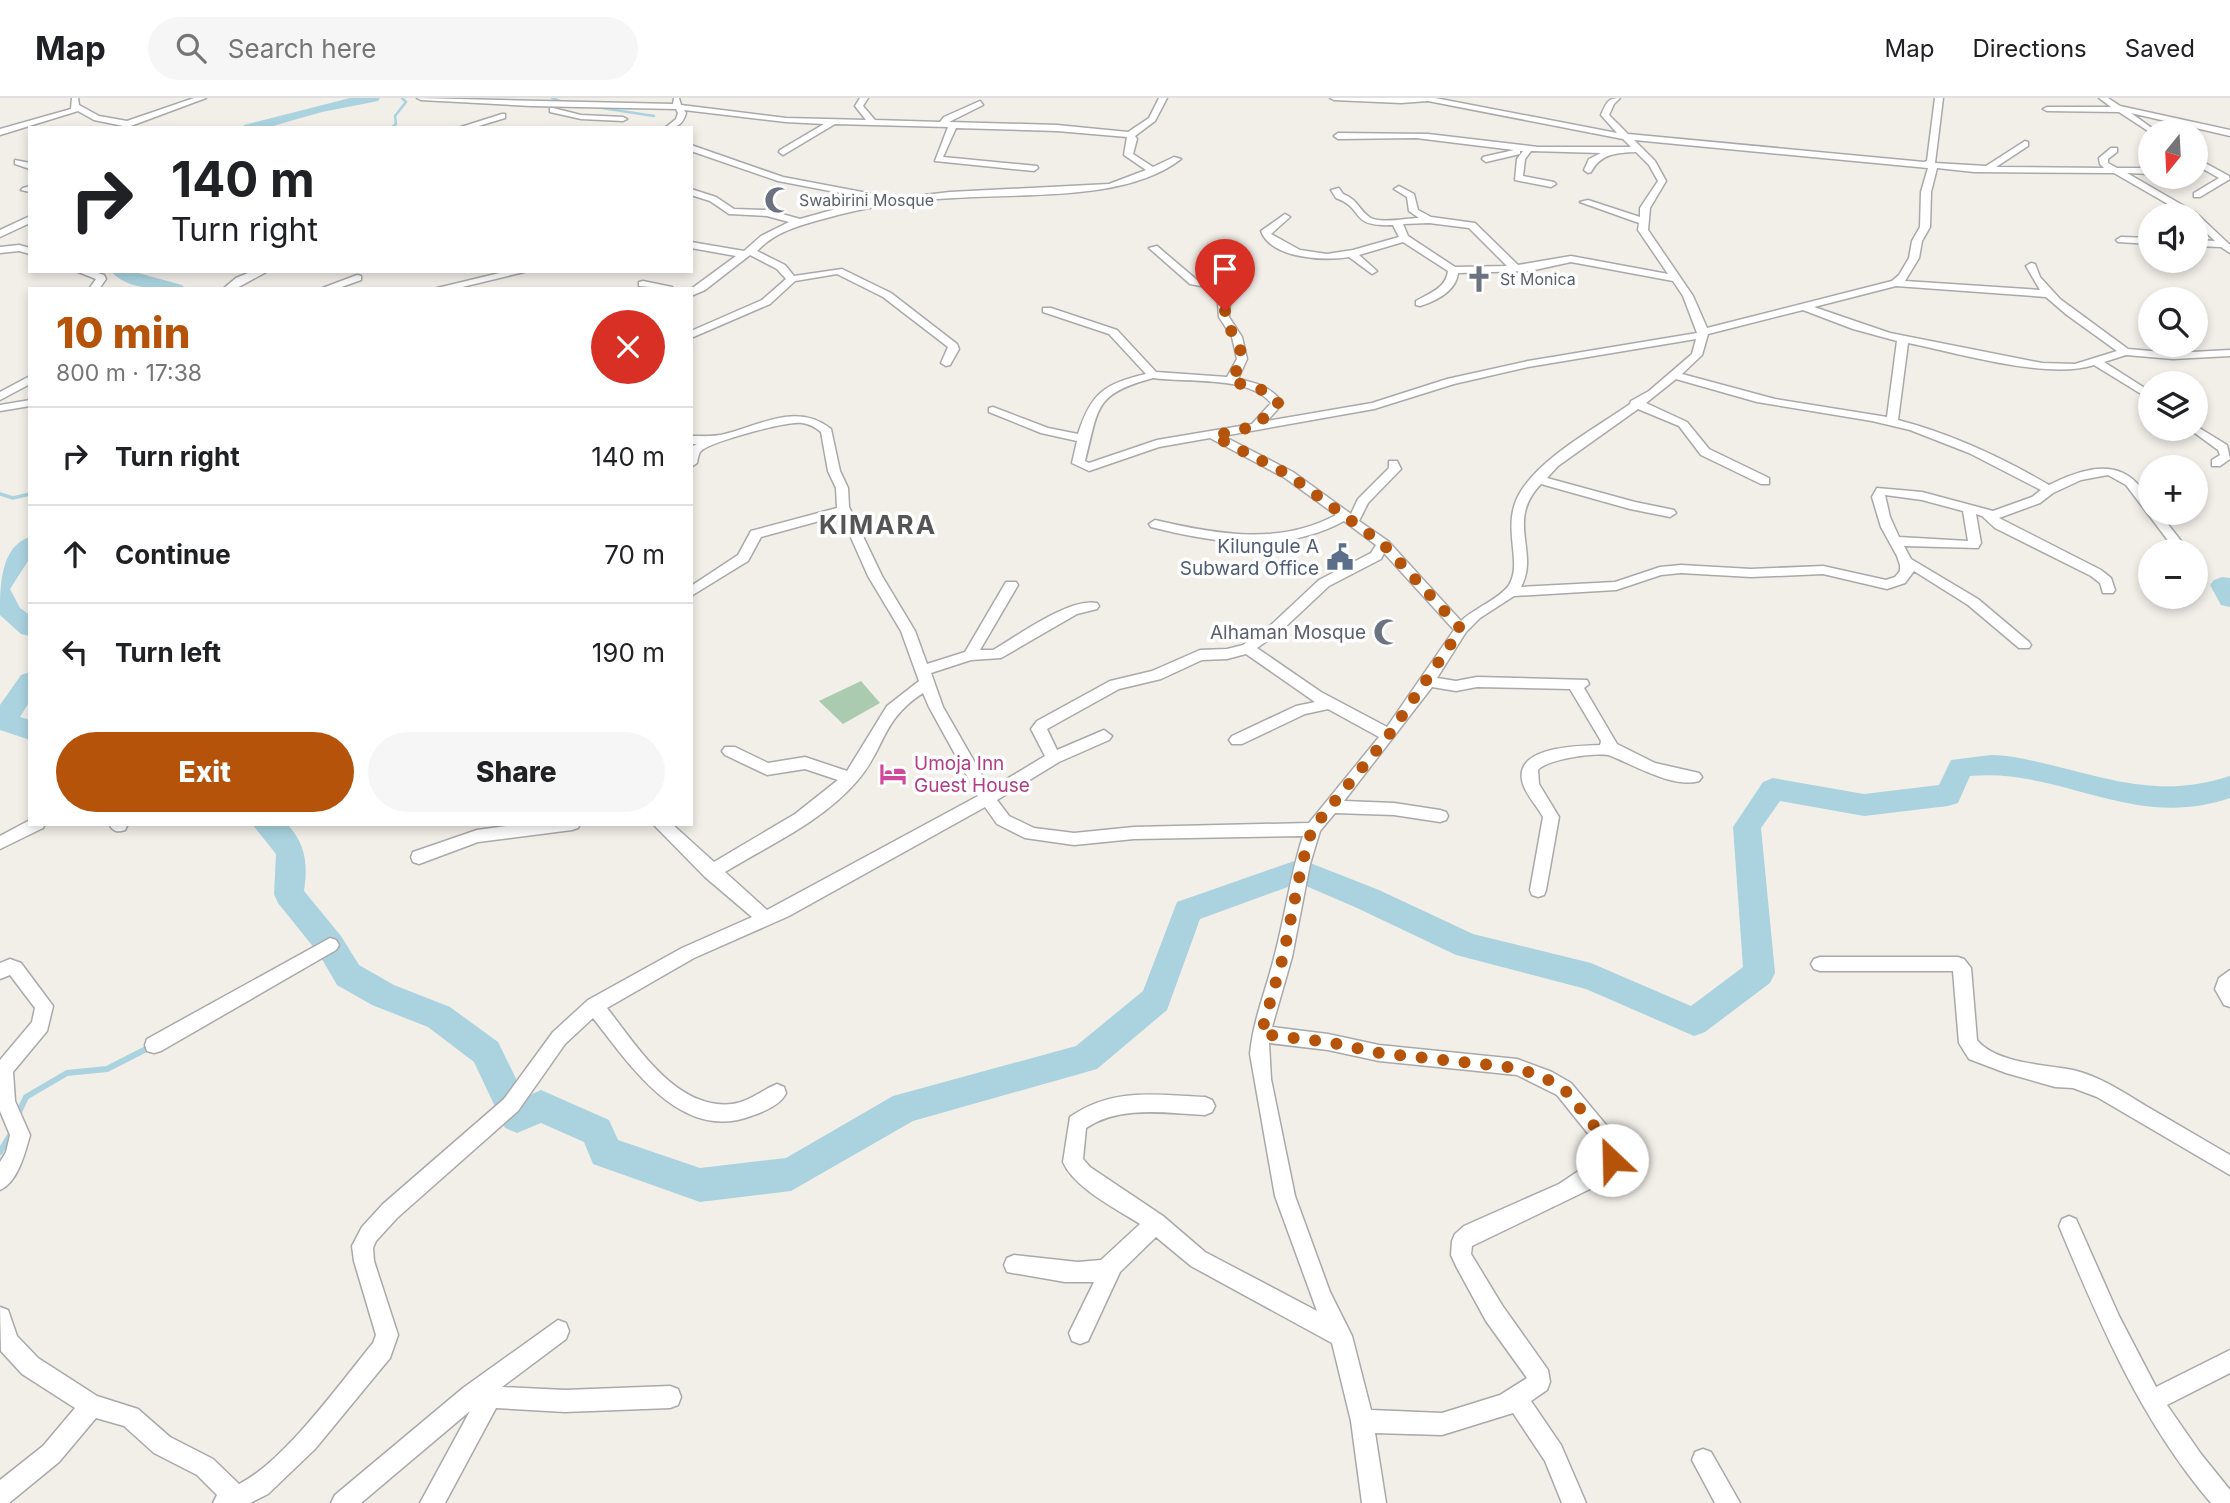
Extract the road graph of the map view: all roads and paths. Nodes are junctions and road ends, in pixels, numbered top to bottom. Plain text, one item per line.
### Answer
1 (202, 98) edge
2 (421, 98) edge
3 (864, 98) edge
4 (1163, 98) edge
5 (1334, 98) edge
6 (1454, 98) edge
7 (1599, 98) edge
8 (1616, 98) edge
9 (1939, 98) edge
10 (2103, 98) edge
11 (1397, 99) edge
12 (522, 102) junction
13 (679, 102) edge
14 (1443, 102) junction
15 (980, 103) dead end
16 (75, 107) edge
17 (2117, 108) junction
18 (2047, 109) dead end
19 (502, 116) dead end
20 (2129, 118) junction
21 (2154, 118) junction
22 (623, 119) dead end
23 (836, 120) junction
24 (872, 122) junction
25 (2138, 123) edge
26 (948, 125) junction
27 (470, 126) edge
28 (671, 126) edge
29 (0, 132) edge
30 (2230, 134) edge
31 (1130, 135) junction
32 (1620, 135) junction
33 (1338, 136) dead end
34 (2025, 144) dead end
35 (693, 149) edge
36 (1551, 149) junction
37 (1636, 149) junction
38 (2114, 150) dead end
39 (1614, 151) junction
40 (783, 152) dead end
41 (1527, 152) junction
42 (1177, 159) dead end
43 (1486, 159) dead end
44 (18, 162) dead end
45 (28, 165) edge
46 (1928, 166) junction
47 (1034, 168) dead end
48 (1988, 169) junction
49 (1153, 170) junction
50 (1588, 170) dead end
51 (2115, 171) junction
52 (2138, 171) edge
53 (2209, 171) joint
54 (2230, 172) edge
55 (1551, 184) dead end
56 (1399, 189) dead end
57 (1336, 190) dead end
58 (693, 193) edge
59 (2197, 195) dead end
60 (890, 201) junction
61 (1584, 202) dead end
62 (2172, 203) edge
63 (1285, 217) dead end
64 (28, 220) edge
65 (1429, 220) junction
66 (798, 222) junction
67 (1398, 222) junction
68 (1643, 222) junction
69 (2208, 229) edge
70 (0, 234) edge
71 (1404, 238) junction
72 (2121, 240) dead end
73 (2138, 241) edge
74 (0, 244) edge
75 (693, 245) edge
76 (2208, 245) edge
77 (1154, 247) dead end
78 (2227, 247) edge
79 (12, 248) junction
80 (0, 250) edge
81 (28, 251) edge
82 (748, 253) junction
83 (1352, 254) junction
84 (829, 263) dead end
85 (2031, 266) dead end
86 (1514, 267) junction
87 (1453, 270) junction
88 (838, 271) junction
89 (1371, 271) dead end
90 (87, 273) edge
91 (257, 273) edge
92 (465, 273) edge
93 (511, 273) edge
94 (358, 278) edge
95 (474, 279) junction
96 (792, 279) junction
97 (1677, 279) junction
98 (1896, 283) junction
99 (643, 284) dead end
100 (95, 287) edge
101 (231, 287) edge
102 (331, 287) edge
103 (445, 287) edge
104 (658, 287) edge
105 (2047, 294) junction
106 (694, 295) edge
107 (1420, 303) dead end
108 (1805, 307) junction
109 (1047, 310) dead end
110 (693, 334) edge
111 (1703, 334) junction
112 (1903, 338) junction
113 (2125, 352) junction
114 (2230, 353) edge
115 (2097, 362) junction
116 (946, 363) dead end
117 (1153, 375) junction
118 (1674, 375) junction
119 (28, 380) edge
120 (1231, 382) junction
121 (2138, 389) edge
122 (0, 397) edge
123 (28, 404) edge
124 (1635, 404) junction
125 (0, 408) edge
126 (993, 410) dead end
127 (1892, 421) junction
128 (1256, 426) junction
129 (1214, 436) junction
130 (2208, 437) edge
131 (1083, 439) junction
132 (693, 440) edge
133 (709, 440) junction
134 (693, 455) edge
135 (2216, 463) dead end
136 (1393, 464) dead end
137 (1538, 478) junction
138 (1765, 481) dead end
139 (2049, 490) junction
140 (2138, 493) edge
141 (1969, 508) junction
142 (845, 510) junction
143 (1670, 513) dead end
144 (1987, 514) junction
145 (1347, 520) junction
146 (1155, 524) dead end
147 (2163, 525) edge
148 (2174, 539) edge
149 (1895, 541) junction
150 (1383, 544) junction
151 (1906, 561) junction
152 (1011, 585) dead end
153 (2108, 590) dead end
154 (693, 591) edge
155 (1511, 592) junction
156 (1092, 606) dead end
157 (1461, 629) junction
158 (2024, 645) dead end
159 (1248, 648) junction
160 (970, 656) junction
161 (924, 678) junction
162 (1428, 681) junction
163 (1328, 704) junction
164 (1389, 735) junction
165 (1104, 736) dead end
166 (1237, 740) dead end
167 (1609, 747) junction
168 (730, 751) dead end
169 (1054, 758) junction
170 (1694, 777) dead end
171 (851, 778) junction
172 (987, 798) junction
173 (1331, 807) junction
174 (1440, 816) dead end
175 (33, 826) edge
176 (541, 826) edge
177 (663, 826) edge
178 (1312, 829) junction
179 (478, 830) edge
180 (2, 840) edge
181 (419, 857) dead end
182 (711, 872) junction
183 (1538, 890) dead end
184 (765, 919) junction
185 (330, 945) dead end
186 (1820, 964) dead end
187 (0, 971) edge
188 (2230, 978) edge
189 (2230, 999) edge
190 (594, 1006) junction
191 (1261, 1034) junction
192 (154, 1045) dead end
193 (777, 1093) dead end
194 (1205, 1106) dead end
195 (2230, 1166) edge
196 (0, 1180) edge
197 (1156, 1223) junction
198 (2069, 1226) dead end
199 (1014, 1265) dead end
200 (1113, 1265) junction
201 (0, 1318) edge
202 (558, 1331) dead end
203 (1080, 1333) dead end
204 (1341, 1336) junction
205 (5, 1349) edge
206 (2230, 1361) edge
207 (481, 1396) junction
208 (670, 1397) dead end
209 (1516, 1398) junction
210 (2153, 1400) junction
211 (92, 1406) junction
212 (1362, 1421) junction
213 (1703, 1460) dead end
214 (0, 1495) edge
215 (234, 1501) edge
216 (343, 1503) edge
217 (432, 1503) edge
218 (1374, 1503) edge
219 (1574, 1503) edge
220 (1728, 1503) edge
221 (2227, 1503) edge

1 - 16 street
2 - 12 street
3 - 24 street
4 - 31 street
5 - 11 street
6 - 14 street
7 - 8 street
8 - 32 street
9 - 46 street
10 - 17 street
11 - 14 street
12 - 13 street
12 - 22 street
13 - 23 street
13 - 28 street
14 - 32 street
15 - 26 street
16 - 29 street
17 - 18 street
17 - 20 street
17 - 21 street
19 - 27 street
20 - 21 street
20 - 25 street
21 - 30 street
23 - 24 street
23 - 40 street
24 - 26 street
26 - 31 street
26 - 47 street
31 - 49 street
32 - 37 street
32 - 46 street
33 - 36 street
34 - 48 street
35 - 60 street
36 - 39 street
36 - 41 street
37 - 39 street
37 - 68 street
38 - 51 street
39 - 50 street
41 - 43 street
41 - 55 street
42 - 49 street
44 - 45 street
46 - 48 street
46 - 98 street
48 - 51 street
49 - 60 street
51 - 52 street
51 - 62 street
53 - 54 street
53 - 59 street
56 - 65 street
57 - 67 street
58 - 66 street
60 - 66 street
61 - 68 street
63 - 83 street
64 - 70 street
65 - 67 street
65 - 86 street
66 - 82 street
67 - 71 street
68 - 97 street
69 - 78 street
71 - 83 street
71 - 87 street
72 - 73 street
74 - 79 street
75 - 82 street
76 - 78 street
77 - 120 street
79 - 80 street
79 - 81 street
82 - 96 street
82 - 106 street
83 - 89 street
84 - 88 street
85 - 105 street
86 - 87 street
86 - 97 street
87 - 107 street
88 - 96 street
88 - 116 street
90 - 100 street
91 - 101 street
92 - 95 street
93 - 95 street
94 - 102 street
95 - 103 street
96 - 110 street
97 - 111 street
98 - 105 street
98 - 108 street
99 - 104 street
105 - 113 street
108 - 111 street
108 - 112 street
109 - 117 street
111 - 118 street
111 - 128 street
112 - 115 street
112 - 127 street
113 - 114 street
113 - 115 street
115 - 121 street
117 - 120 street
117 - 131 street
118 - 124 street
118 - 127 street
119 - 122 street
120 - 128 street
123 - 125 street
124 - 137 street
124 - 138 street
126 - 131 street
127 - 139 street
128 - 129 street
129 - 131 street
129 - 145 street
130 - 135 street
132 - 133 street
133 - 134 street
133 - 142 street
136 - 145 street
137 - 143 street
137 - 155 street
139 - 140 street
139 - 144 street
141 - 144 street
141 - 149 street
141 - 149 street
142 - 154 street
142 - 161 street
144 - 153 street
145 - 146 street
145 - 150 street
147 - 148 street
149 - 151 street
150 - 157 street
150 - 159 street
151 - 155 street
151 - 158 street
152 - 160 street
155 - 157 street
156 - 160 street
157 - 162 street
159 - 163 street
159 - 169 street
160 - 161 street
161 - 171 street
161 - 172 street
162 - 164 street
162 - 167 street
163 - 164 street
163 - 166 street
164 - 173 street
165 - 169 street
167 - 170 street
167 - 183 street
168 - 171 street
169 - 172 street
171 - 182 street
172 - 178 street
172 - 184 street
173 - 174 street
173 - 178 street
175 - 180 street
176 - 179 street
177 - 182 street
178 - 191 street
179 - 181 street
182 - 184 street
184 - 190 street
185 - 192 street
186 - 195 street
187 - 196 street
188 - 189 street
190 - 193 street
190 - 215 street
191 - 204 street
191 - 209 street
194 - 197 street
197 - 200 street
197 - 204 street
198 - 210 street
199 - 200 street
200 - 203 street
201 - 205 street
202 - 207 street
204 - 212 street
205 - 211 street
206 - 210 street
207 - 208 street
207 - 216 street
207 - 217 street
209 - 212 street
209 - 219 street
210 - 221 street
211 - 214 street
211 - 215 street
212 - 218 street
213 - 220 street

